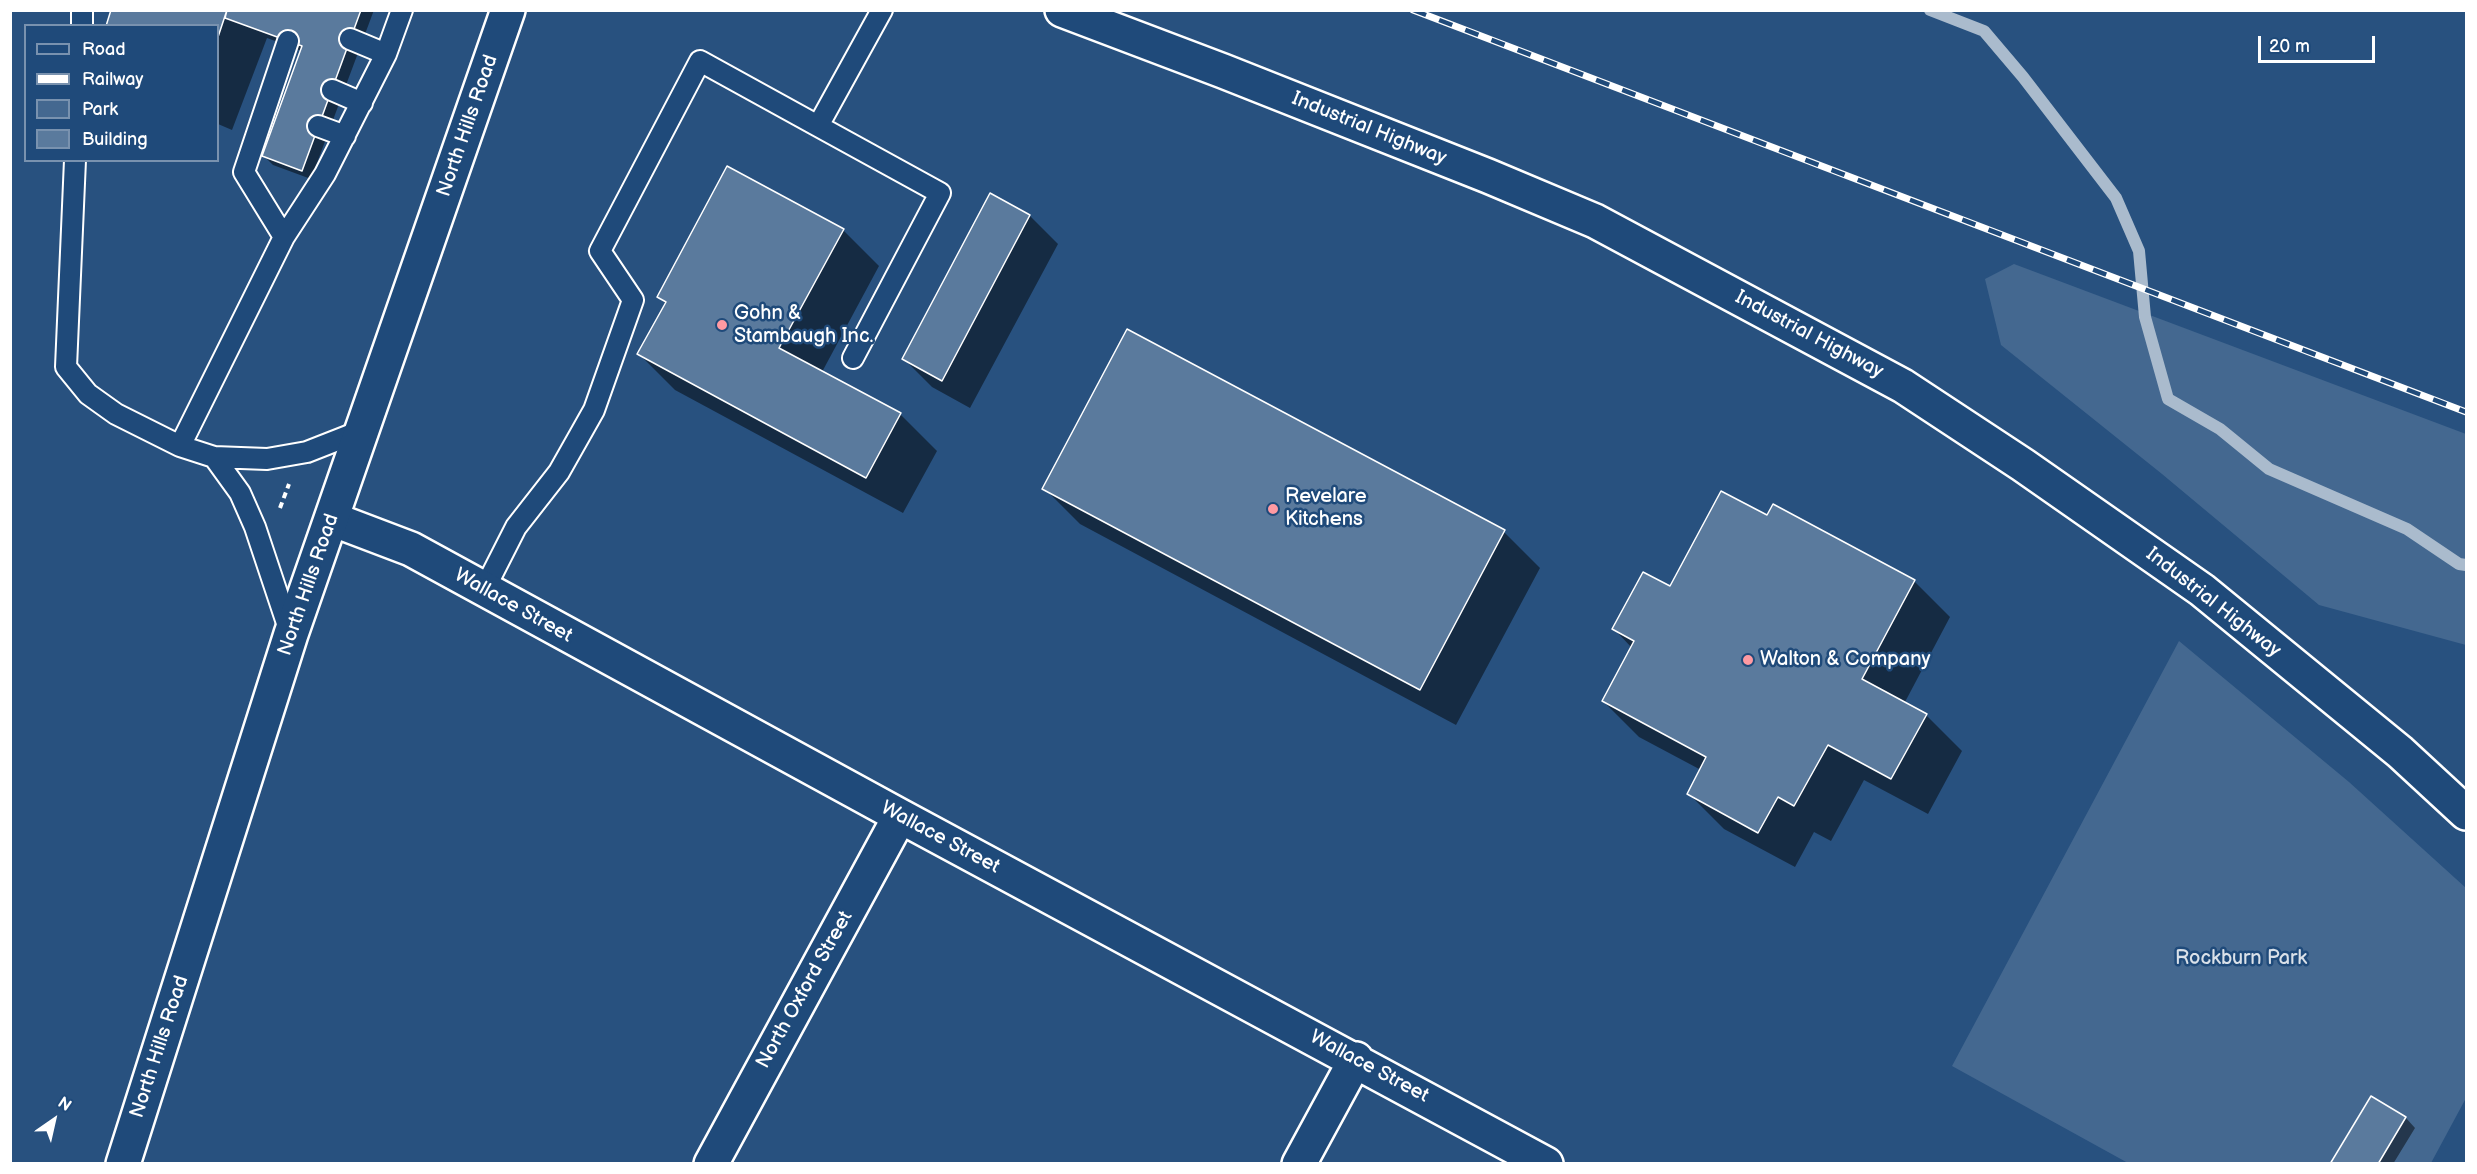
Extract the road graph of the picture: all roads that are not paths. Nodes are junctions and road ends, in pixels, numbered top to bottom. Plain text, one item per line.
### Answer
1 (402, 10) edge
2 (508, 10) edge
3 (882, 10) edge
4 (1062, 10) edge
5 (350, 39) dead end
6 (288, 41) dead end
7 (386, 54) junction
8 (332, 90) dead end
9 (362, 103) junction
10 (318, 126) dead end
11 (818, 126) junction
12 (345, 136) junction
13 (75, 162) edge
14 (284, 237) junction
15 (853, 358) dead end
16 (363, 430) junction
17 (180, 446) junction
18 (214, 457) junction
19 (332, 519) junction
20 (484, 590) junction
21 (291, 634) junction
22 (2466, 813) edge
23 (900, 816) junction
24 (1356, 1059) junction
25 (123, 1164) edge
26 (711, 1164) edge
27 (1299, 1164) edge
28 (1546, 1164) edge

1 - 7 lane
2 - 16 street, North Hills Road
3 - 11 lane
4 - 22 street, Industrial Highway
5 - 7 lane
6 - 14 lane
7 - 9 lane
8 - 9 lane
9 - 12 lane
10 - 12 lane
11 - 15 lane
11 - 20 lane
12 - 14 lane
13 - 17 lane
14 - 17 lane
16 - 18 lane
16 - 19 street, North Hills Road
17 - 18 lane
18 - 21 lane
19 - 20 street, Wallace Street
19 - 21 street, North Hills Road
20 - 23 street, Wallace Street
21 - 25 street, North Hills Road
23 - 24 street, Wallace Street
23 - 26 street, North Oxford Street
24 - 27 street
24 - 28 street, Wallace Street

